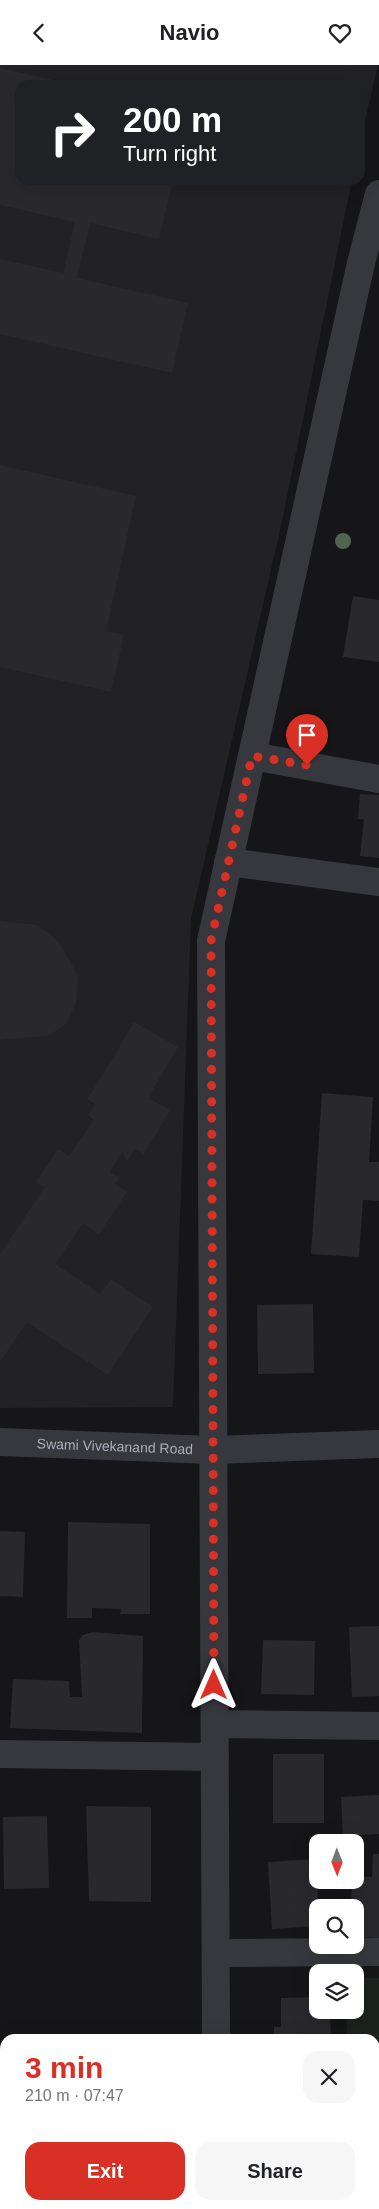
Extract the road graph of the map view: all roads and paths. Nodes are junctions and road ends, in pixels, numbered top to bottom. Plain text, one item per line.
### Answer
1 (379, 195) edge
2 (370, 264) edge
3 (252, 756) junction
4 (379, 779) edge
5 (228, 862) junction
6 (379, 882) edge
7 (0, 1442) edge
8 (379, 1444) edge
9 (213, 1450) junction
10 (215, 1724) junction
11 (379, 1726) edge
12 (0, 1754) edge
13 (215, 1757) junction
14 (379, 1952) edge
15 (216, 1953) junction
16 (216, 2034) edge

1 - 2 street
2 - 3 street
3 - 4 street
3 - 5 street
5 - 6 street
5 - 9 street
7 - 9 street, Swami Vivekanand Road
8 - 9 street, Swami Vivekanand Road
9 - 10 street
10 - 11 street
10 - 13 street
12 - 13 street
13 - 15 street
14 - 15 street
15 - 16 street

